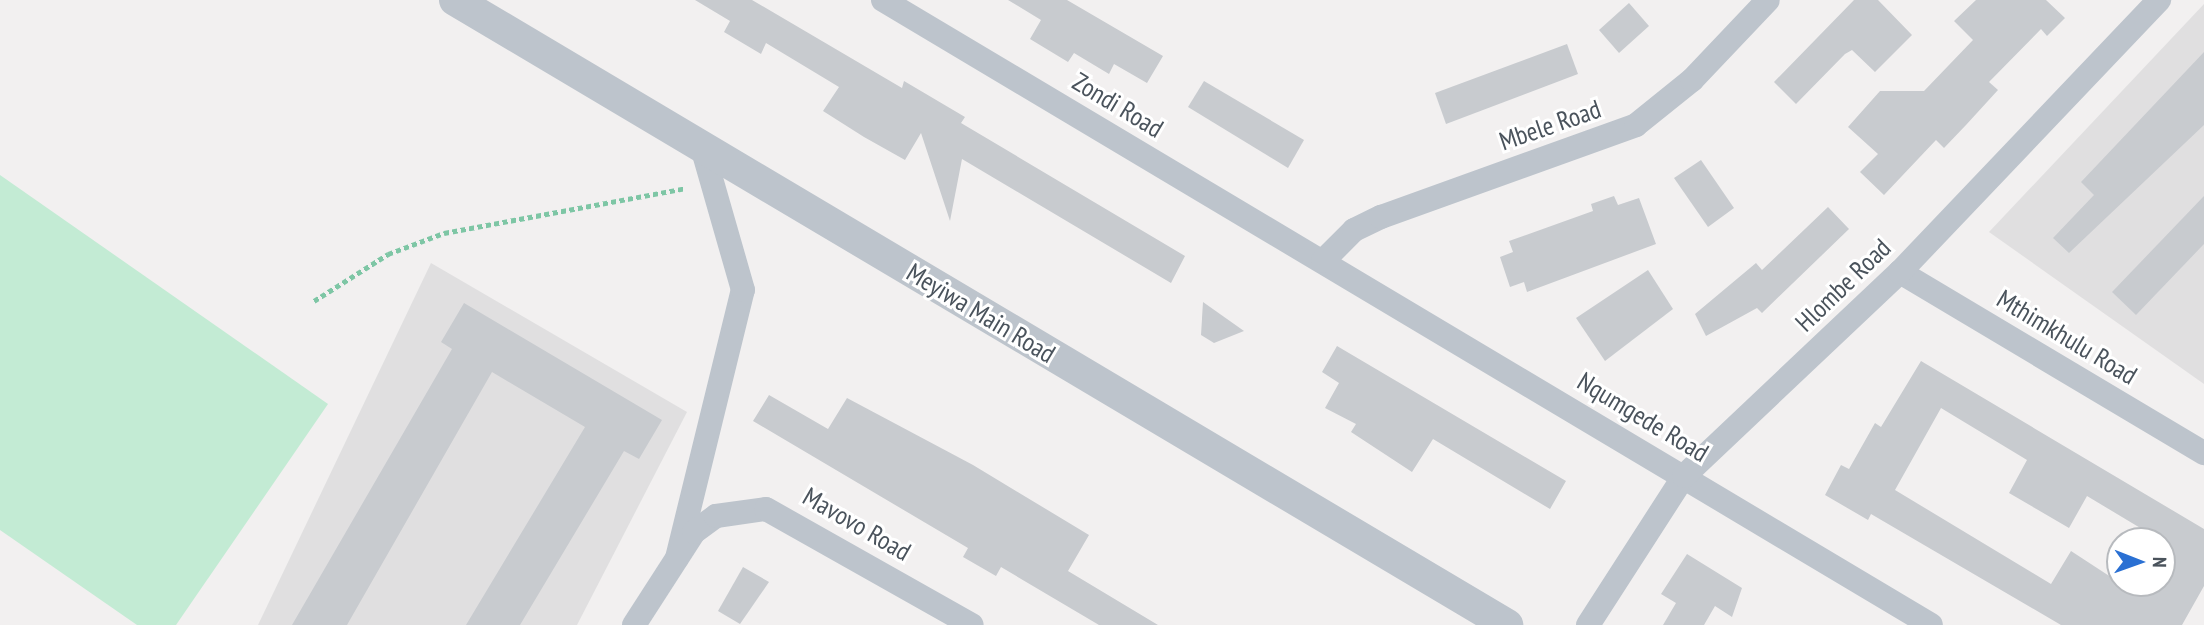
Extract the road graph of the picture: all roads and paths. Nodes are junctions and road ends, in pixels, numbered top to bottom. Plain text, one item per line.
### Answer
1 (455, 0) edge
2 (883, 0) edge
3 (1768, 0) edge
4 (2159, 0) edge
5 (702, 147) junction
6 (710, 193) junction
7 (1324, 261) junction
8 (1900, 272) junction
9 (314, 301) dead end
10 (2204, 453) edge
11 (1684, 476) junction
12 (677, 558) junction
13 (959, 621) edge
14 (634, 625) edge
15 (1507, 625) edge
16 (1588, 625) edge
17 (1931, 625) edge

1 - 5 street, Meyiwa Main Road
2 - 7 street, Zondi Road
3 - 7 street, Mbele Road
4 - 8 street, Hlombe Road
5 - 6 street
5 - 15 street, Meyiwa Main Road
6 - 9 path
6 - 12 street
7 - 11 street, Nqumgede Road
8 - 10 street, Mthimkhulu Road
8 - 11 street, Hlombe Road
11 - 16 street, Hlombe Road
11 - 17 street, Nqumgede Road
12 - 13 street, Mavovo Road
12 - 14 street, Mavovo Road

